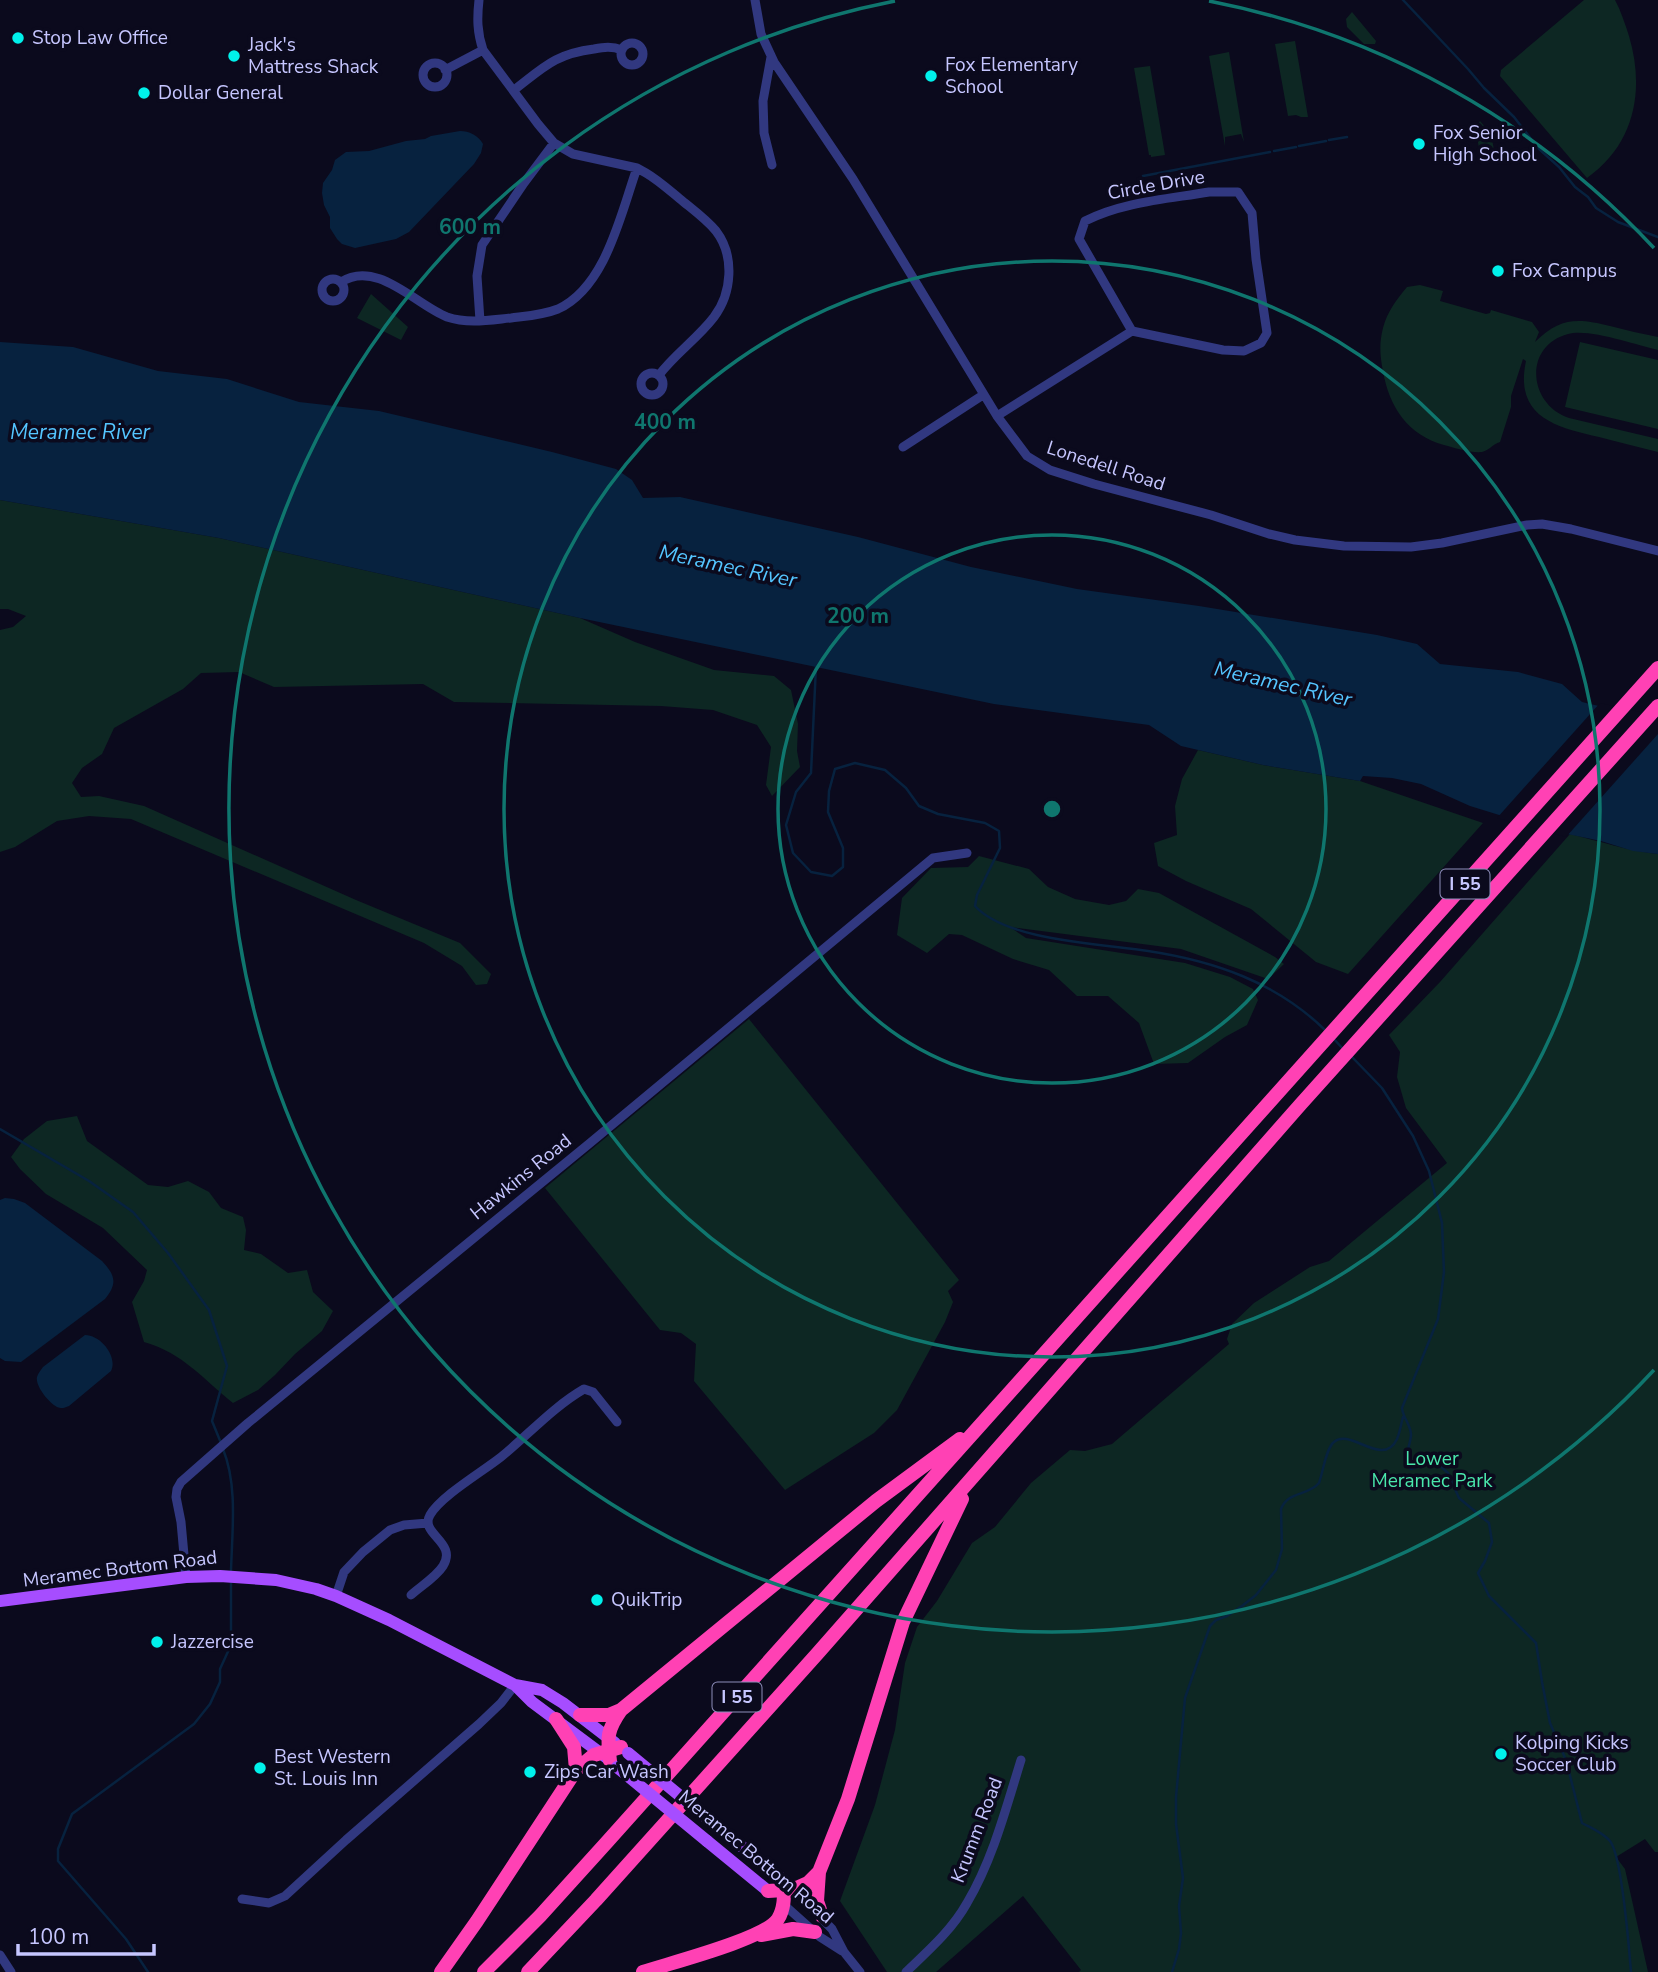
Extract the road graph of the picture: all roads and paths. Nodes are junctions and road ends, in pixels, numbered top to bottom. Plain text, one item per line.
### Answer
1 (479, 0) edge
2 (755, 0) edge
3 (484, 50) junction
4 (622, 50) dead end
5 (771, 57) junction
6 (445, 70) dead end
7 (514, 90) junction
8 (554, 143) junction
9 (772, 165) dead end
10 (637, 168) junction
11 (341, 282) dead end
12 (480, 321) junction
13 (1132, 331) junction
14 (659, 375) dead end
15 (983, 395) junction
16 (997, 416) junction
17 (903, 447) dead end
18 (1658, 551) edge
19 (1658, 668) edge
20 (1658, 706) edge
21 (967, 853) dead end
22 (986, 1419) junction
23 (617, 1422) dead end
24 (968, 1484) junction
25 (428, 1523) junction
26 (186, 1577) junction
27 (411, 1595) dead end
28 (336, 1597) junction
29 (0, 1601) edge
30 (515, 1685) junction
31 (621, 1710) junction
32 (580, 1715) junction
33 (556, 1719) junction
34 (613, 1753) junction
35 (1021, 1760) dead end
36 (576, 1770) junction
37 (819, 1872) junction
38 (768, 1891) joint
39 (786, 1891) junction
40 (242, 1899) dead end
41 (821, 1916) junction
42 (815, 1932) junction
43 (749, 1938) junction
44 (844, 1952) junction
45 (0, 1955) edge
46 (11, 1972) edge
47 (442, 1972) edge
48 (484, 1972) edge
49 (528, 1972) edge
50 (643, 1972) edge
51 (860, 1972) edge
52 (906, 1972) edge

1 - 3 street
2 - 5 street, Lonedell Road
3 - 6 street
3 - 7 street
4 - 7 street
5 - 9 street
5 - 15 street, Lonedell Road
7 - 8 street
8 - 10 street
8 - 12 street
10 - 12 street
10 - 14 street
11 - 12 street
13 - 13 street, Circle Drive
13 - 16 street
15 - 16 street, Lonedell Road
15 - 17 street
16 - 18 street, Lonedell Road
19 - 22 highway, I 55
20 - 24 highway, I 55
21 - 26 street, Hawkins Road
22 - 31 highway
22 - 48 highway, I 55
23 - 25 street
24 - 37 highway
24 - 49 highway, I 55
25 - 27 street
25 - 28 street
26 - 28 main road, Meramec Bottom Road
26 - 29 main road, Meramec Bottom Road
28 - 30 main road, Meramec Bottom Road
30 - 32 main road, Meramec Bottom Road
30 - 33 main road, Meramec Bottom Road
30 - 40 street
31 - 32 highway
31 - 34 highway
32 - 34 main road, Meramec Bottom Road
33 - 34 main road, Meramec Bottom Road
33 - 36 highway
34 - 36 highway
34 - 38 main road, Meramec Bottom Road, bridge
34 - 39 main road, Meramec Bottom Road, bridge
35 - 52 street, Krumm Road
36 - 47 highway
37 - 39 highway
37 - 41 highway
38 - 39 highway
39 - 41 street, Meramec Bottom Road
39 - 42 street, Meramec Bottom Road
39 - 43 highway
41 - 44 street, Meramec Bottom Road
42 - 43 highway
42 - 44 street, Meramec Bottom Road
43 - 50 highway
44 - 51 street, Meramec Bottom Road
45 - 46 street

